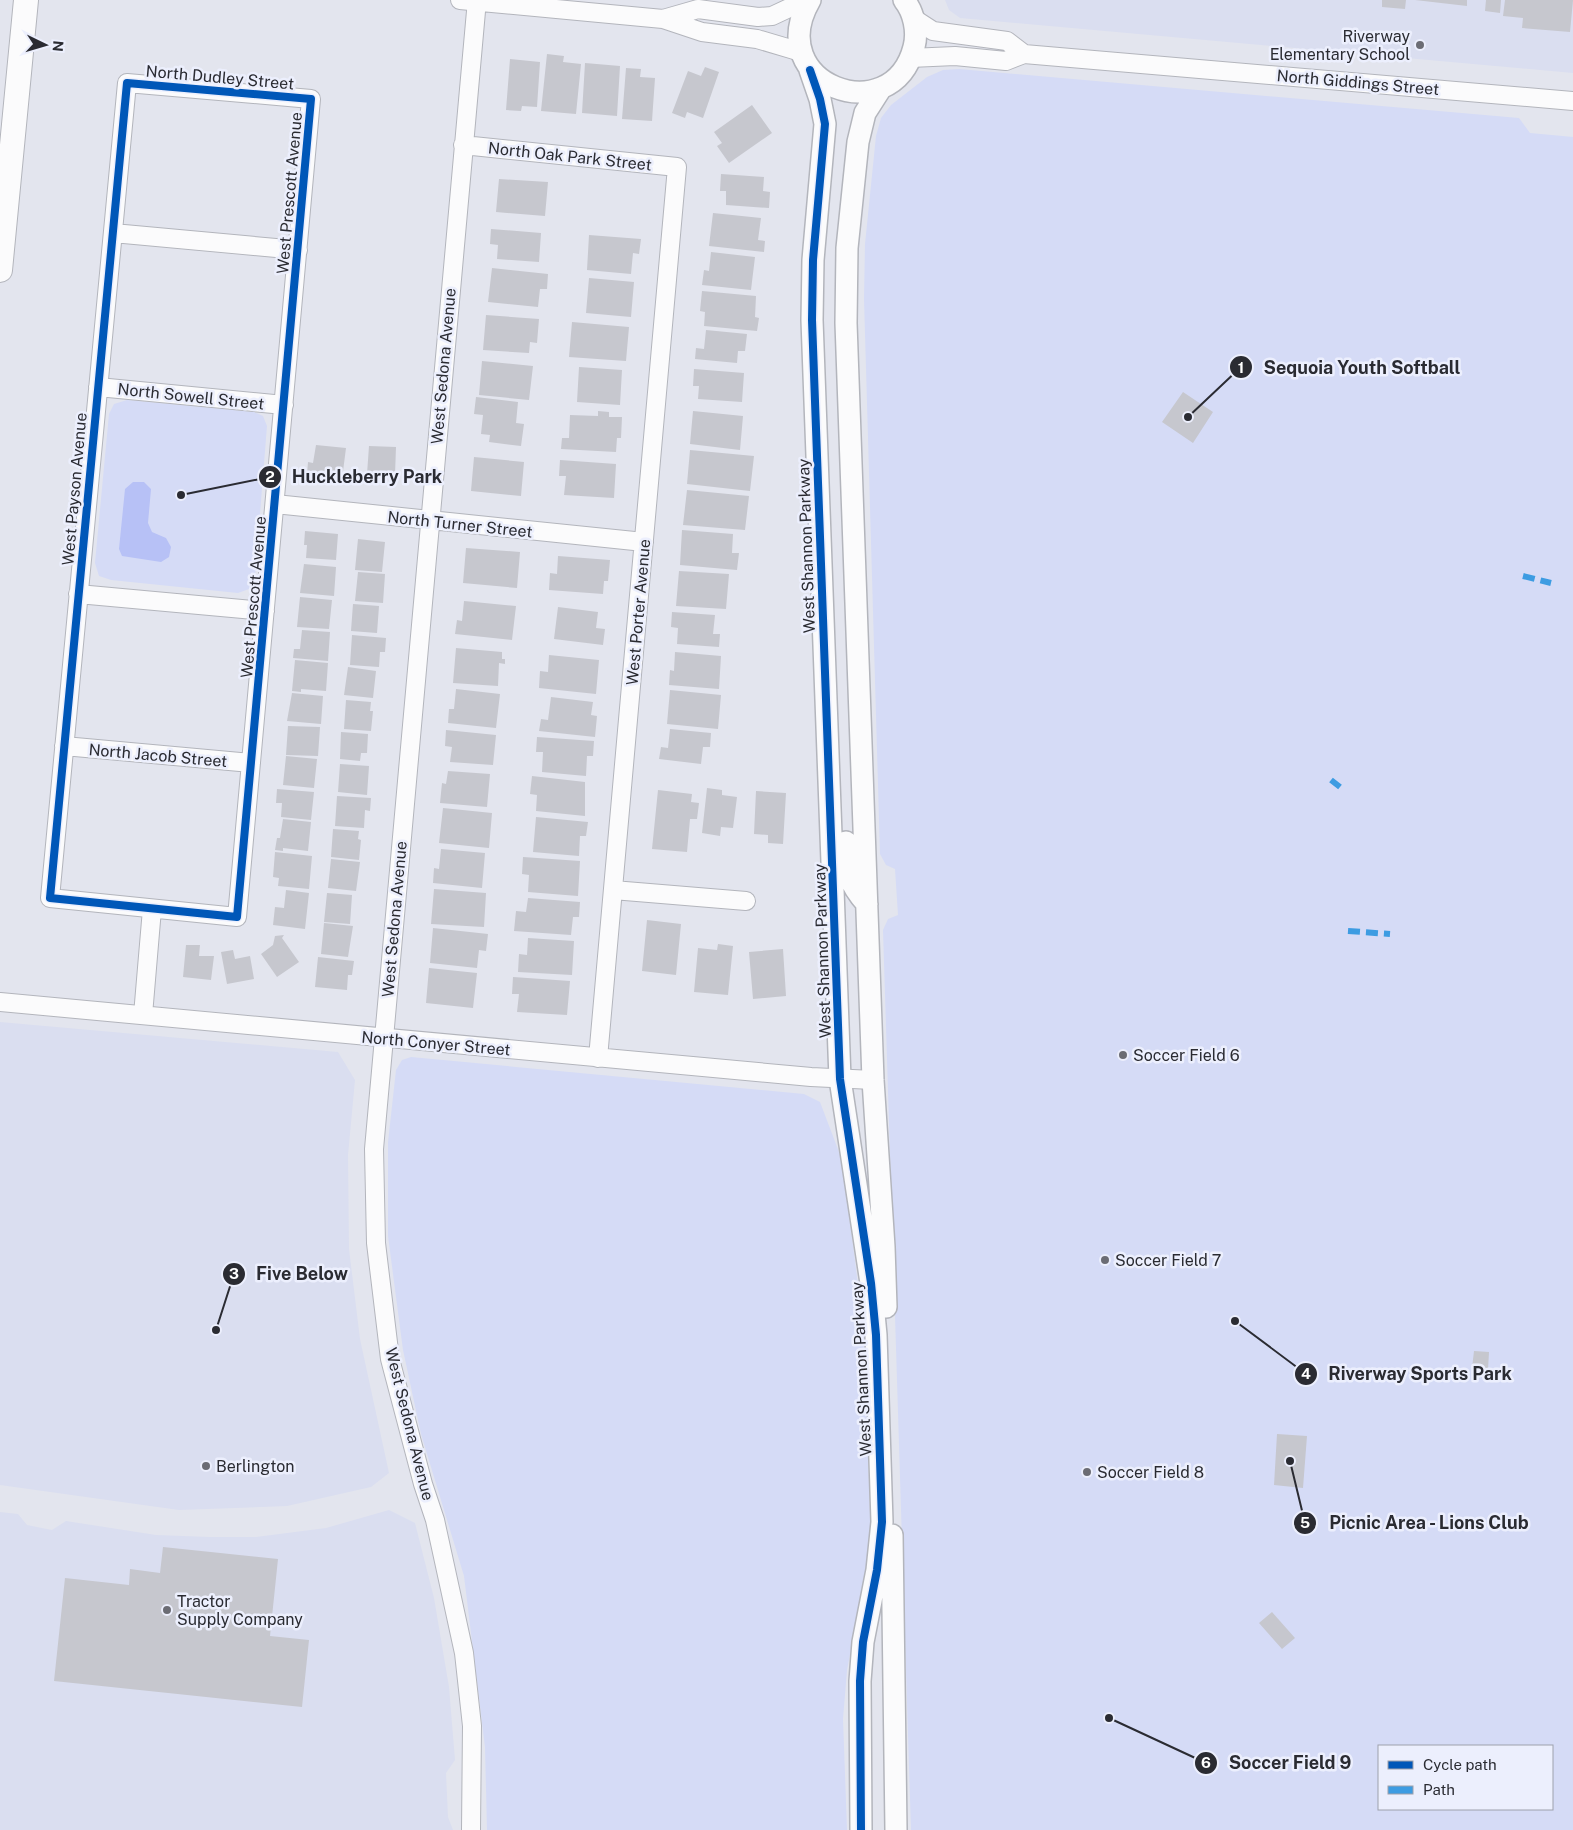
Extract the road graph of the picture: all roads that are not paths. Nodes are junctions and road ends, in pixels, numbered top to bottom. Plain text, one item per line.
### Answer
1 (26, 0) edge
2 (471, 0) edge
3 (806, 0) edge
4 (810, 0) edge
5 (908, 9) edge
6 (663, 19) junction
7 (1024, 54) junction
8 (910, 58) junction
9 (805, 61) junction
10 (127, 83) joint
11 (881, 88) junction
12 (311, 99) joint
13 (1573, 101) edge
14 (462, 146) junction
15 (677, 167) joint
16 (113, 233) junction
17 (298, 250) junction
18 (0, 270) edge
19 (98, 387) junction
20 (284, 405) junction
21 (275, 504) junction
22 (428, 521) junction
23 (644, 542) junction
24 (78, 594) junction
25 (265, 611) junction
26 (827, 712) junction
27 (64, 746) junction
28 (251, 763) junction
29 (613, 890) junction
30 (746, 901) dead end
31 (867, 904) junction
32 (152, 909) junction
33 (0, 1002) edge
34 (142, 1015) junction
35 (384, 1038) junction
36 (598, 1058) junction
37 (840, 1079) junction
38 (873, 1080) junction
39 (470, 1830) edge
40 (861, 1830) edge
41 (896, 1830) edge

1 - 18 main road
2 - 6 street
2 - 14 street, West Sedona Avenue
3 - 6 street
4 - 9 street, West Shannon Parkway
5 - 7 street, North Giddings Street
5 - 8 street
6 - 9 street
7 - 8 street, North Giddings Street
7 - 13 street, North Giddings Street
8 - 11 street
9 - 11 street
9 - 26 street, West Shannon Parkway
10 - 12 street, North Dudley Street
10 - 16 street, West Payson Avenue
11 - 31 street, West Shannon Parkway
12 - 17 street, West Prescott Avenue
14 - 15 street, North Oak Park Street
14 - 22 street, West Sedona Avenue
15 - 23 street, West Porter Avenue
16 - 17 street
16 - 19 street, West Payson Avenue
17 - 20 street, West Prescott Avenue
19 - 20 street, North Sowell Street
19 - 24 street, West Payson Avenue
20 - 21 street, West Prescott Avenue
21 - 22 street, North Turner Street
21 - 25 street, West Prescott Avenue
22 - 23 street, North Turner Street
22 - 35 street, West Sedona Avenue
23 - 29 street, West Porter Avenue
24 - 25 street
24 - 27 street, West Payson Avenue
25 - 28 street, West Prescott Avenue
26 - 31 street
26 - 37 street, West Shannon Parkway
27 - 28 street, North Jacob Street
27 - 32 street, West Payson Avenue
28 - 32 street, West Prescott Avenue
29 - 30 street
29 - 36 street, West Porter Avenue
31 - 38 street, West Shannon Parkway
32 - 34 street
33 - 34 street, North Conyer Street
34 - 35 street, North Conyer Street
35 - 36 street, North Conyer Street
35 - 39 street, West Sedona Avenue
36 - 37 street, North Conyer Street
37 - 38 street, North Conyer Street
37 - 40 street, West Shannon Parkway
38 - 41 street, West Shannon Parkway

